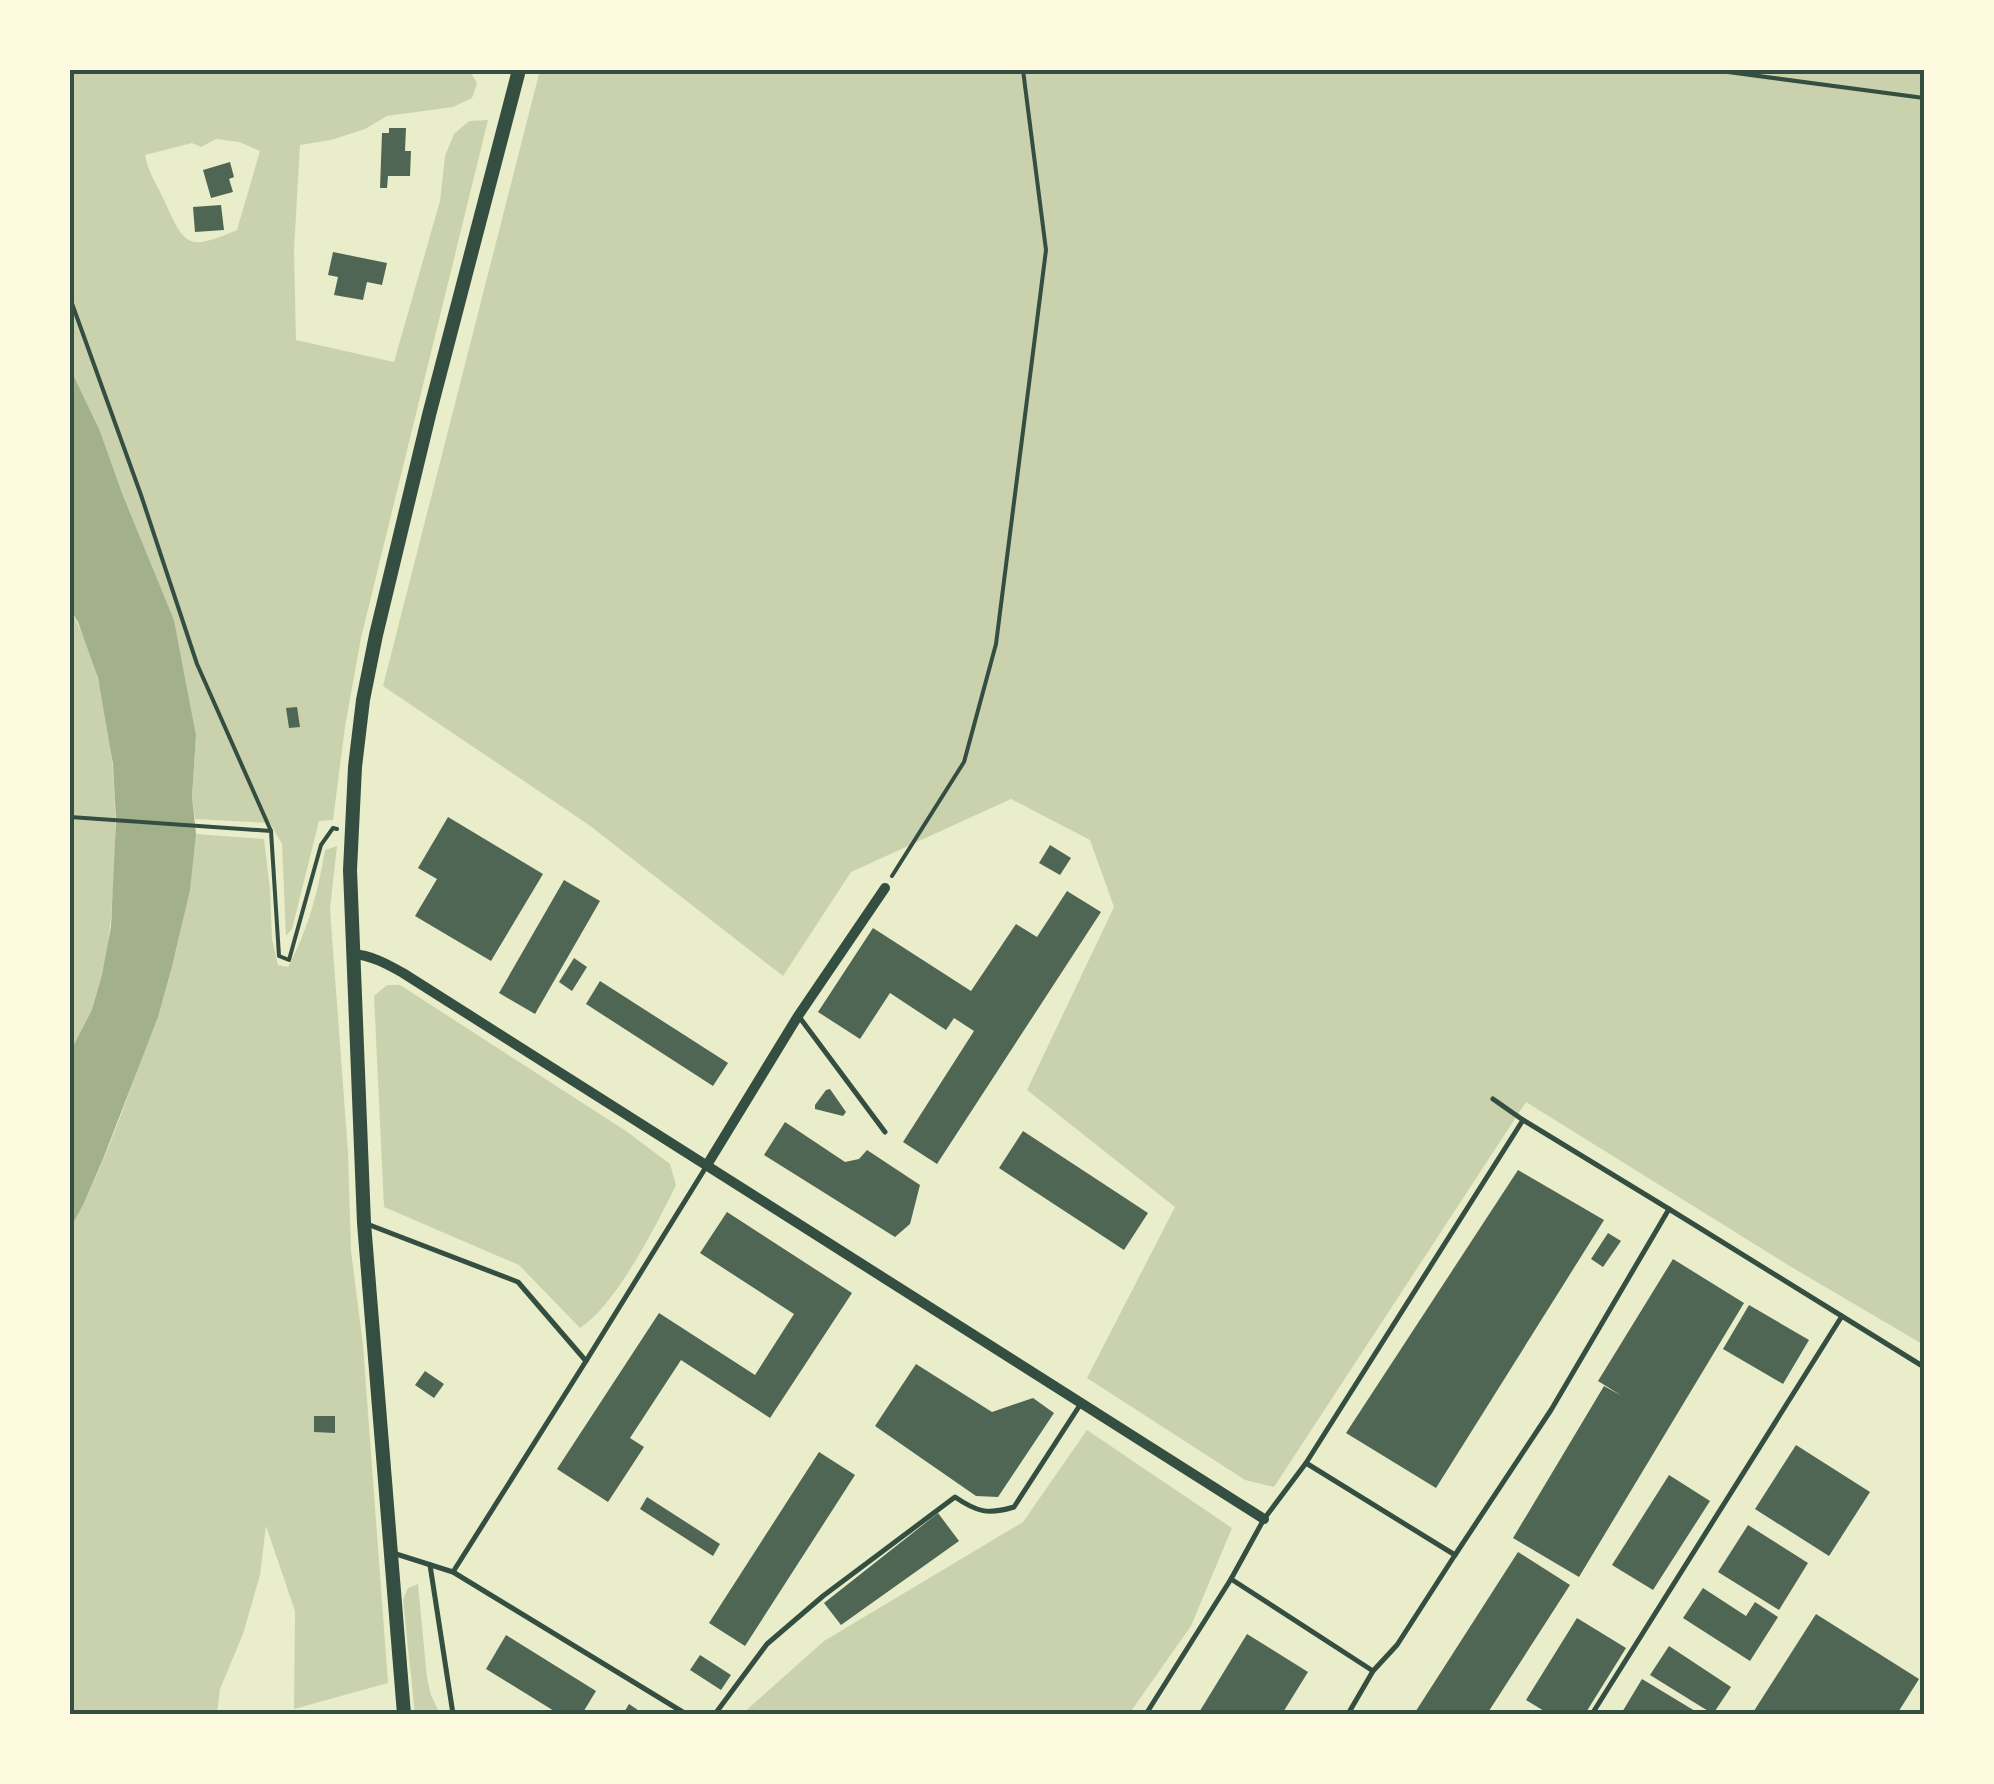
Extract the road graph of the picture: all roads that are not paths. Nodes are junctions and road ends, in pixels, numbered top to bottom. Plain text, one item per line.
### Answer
1 (519, 70) edge
2 (884, 888) road end
3 (352, 954) junction
4 (798, 1016) junction
5 (1493, 1098) dead end
6 (1523, 1120) junction
7 (885, 1132) dead end
8 (707, 1165) junction
9 (1669, 1209) junction
10 (364, 1223) junction
11 (1842, 1316) junction
12 (586, 1361) junction
13 (1924, 1367) edge
14 (1082, 1402) junction
15 (1306, 1463) junction
16 (1264, 1519) junction
17 (390, 1552) junction
18 (1455, 1555) junction
19 (430, 1565) junction
20 (453, 1572) junction
21 (1232, 1578) junction
22 (1374, 1672) junction
23 (404, 1714) edge
24 (453, 1714) edge
25 (686, 1714) edge
26 (716, 1714) edge
27 (1146, 1714) edge
28 (1348, 1714) edge
29 (1592, 1714) edge

1 - 3 main road
2 - 4 street
3 - 8 street
3 - 10 main road
4 - 7 lane
4 - 8 street
5 - 6 lane
6 - 9 lane
6 - 15 lane
8 - 12 lane
8 - 14 street
9 - 11 lane
9 - 18 lane
10 - 12 lane
10 - 17 main road
11 - 13 lane
11 - 29 lane
12 - 20 lane
14 - 16 street
14 - 26 lane
15 - 16 lane
15 - 18 lane
16 - 21 lane
17 - 19 lane
17 - 23 main road
18 - 22 lane
19 - 20 lane
19 - 24 lane
20 - 25 lane
21 - 22 lane
21 - 27 lane
22 - 28 lane

